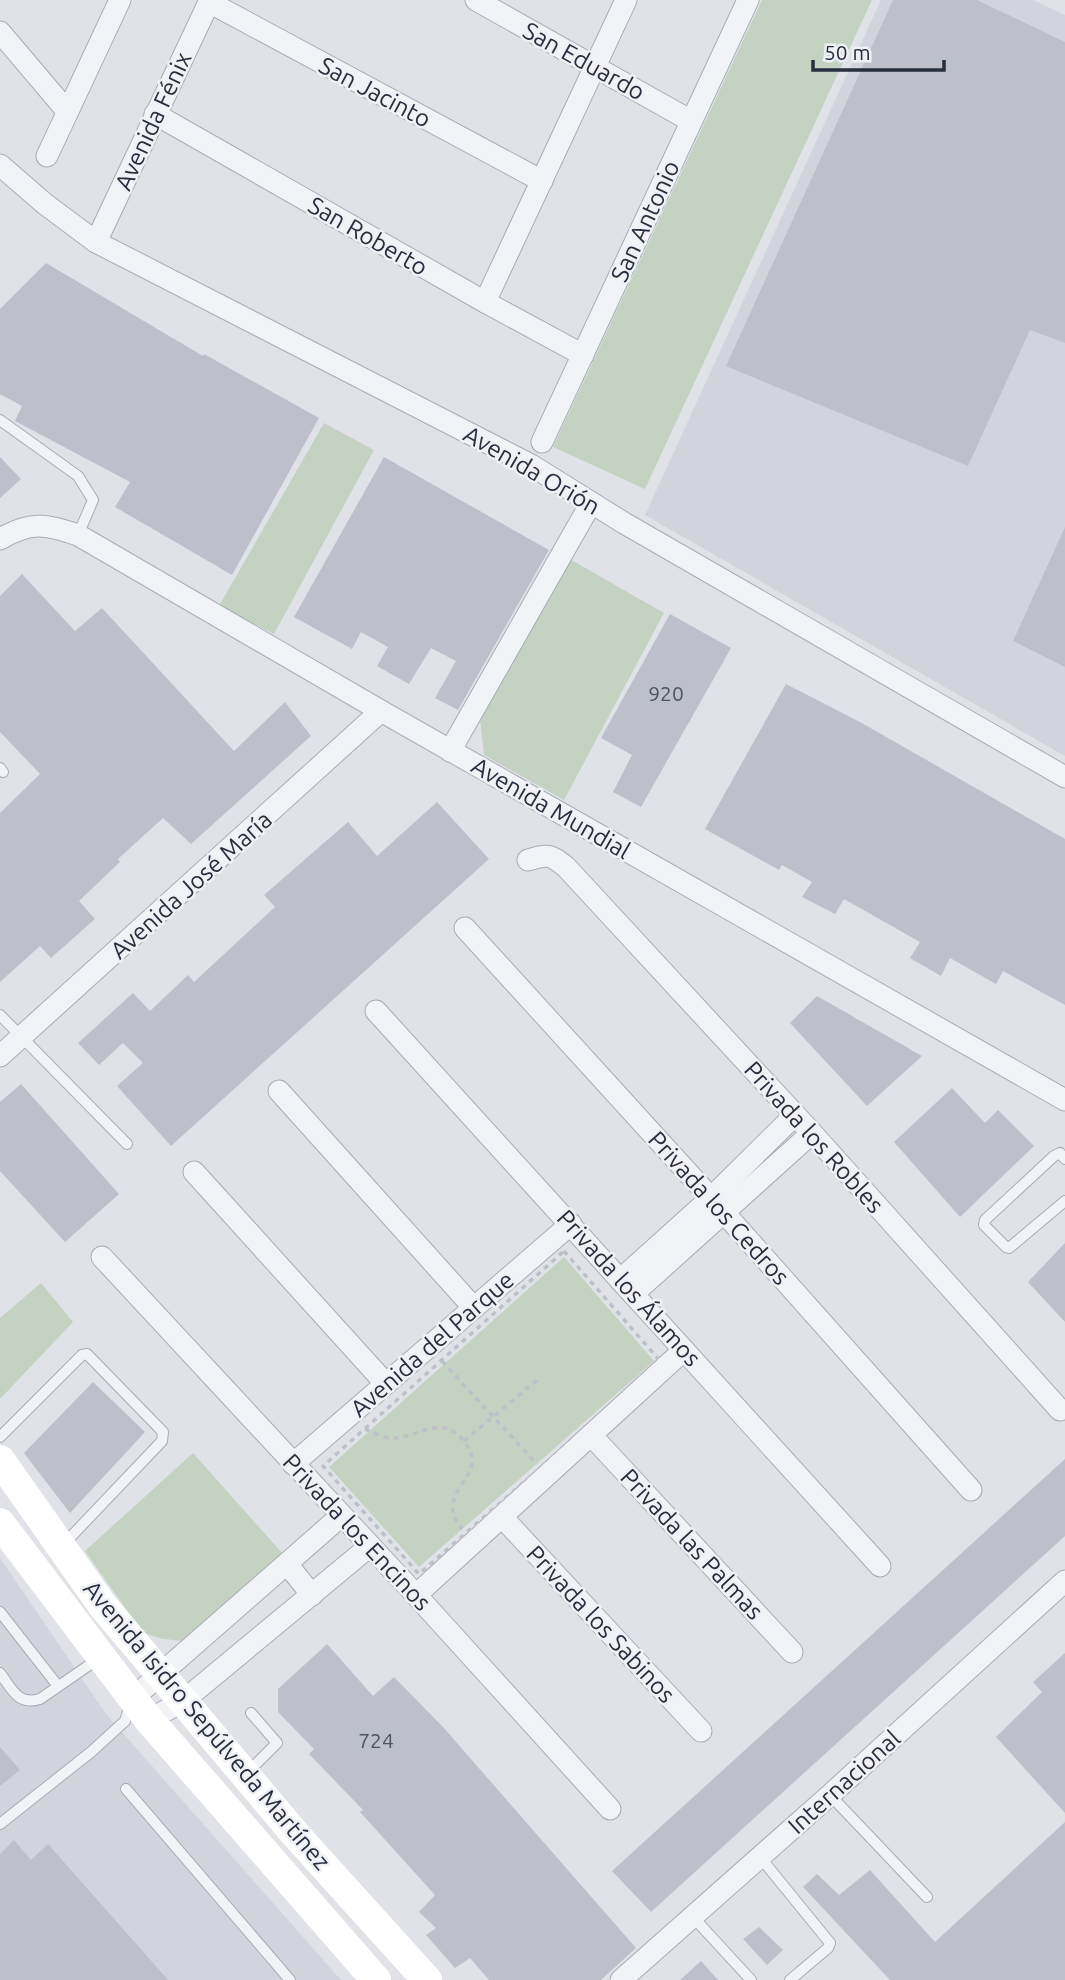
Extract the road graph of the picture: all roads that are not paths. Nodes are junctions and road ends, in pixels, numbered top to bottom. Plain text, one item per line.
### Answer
1 (120, 0) edge
2 (476, 0) edge
3 (626, 0) edge
4 (748, 0) edge
5 (210, 1) edge
6 (0, 32) edge
7 (594, 67) junction
8 (67, 111) junction
9 (155, 114) junction
10 (691, 121) junction
11 (47, 156) dead end
12 (0, 165) edge
13 (542, 181) junction
14 (96, 242) junction
15 (485, 302) junction
16 (583, 355) junction
17 (0, 420) edge
18 (542, 442) dead end
19 (591, 503) junction
20 (78, 535) junction
21 (0, 540) edge
22 (381, 711) junction
23 (450, 751) junction
24 (1065, 777) edge
25 (528, 860) dead end
26 (465, 928) dead end
27 (376, 1010) dead end
28 (0, 1015) edge
29 (20, 1038) junction
30 (0, 1056) edge
31 (279, 1091) dead end
32 (1065, 1100) edge
33 (796, 1115) junction
34 (811, 1133) junction
35 (127, 1144) dead end
36 (1065, 1159) edge
37 (194, 1172) dead end
38 (1065, 1201) edge
39 (717, 1205) junction
40 (572, 1224) junction
41 (102, 1256) dead end
42 (627, 1287) junction
43 (474, 1308) junction
44 (684, 1350) junction
45 (386, 1384) junction
46 (1060, 1410) dead end
47 (591, 1435) junction
48 (0, 1437) edge
49 (0, 1460) edge
50 (293, 1464) junction
51 (971, 1490) dead end
52 (341, 1516) junction
53 (502, 1517) junction
54 (0, 1523) edge
55 (370, 1546) junction
56 (61, 1547) junction
57 (287, 1564) junction
58 (880, 1566) dead end
59 (1065, 1581) edge
60 (312, 1595) junction
61 (416, 1595) junction
62 (0, 1612) edge
63 (792, 1652) dead end
64 (101, 1658) junction
65 (0, 1673) edge
66 (160, 1675) junction
67 (58, 1686) junction
68 (183, 1701) junction
69 (136, 1713) junction
70 (251, 1713) dead end
71 (701, 1731) dead end
72 (245, 1775) junction
73 (126, 1789) dead end
74 (830, 1795) junction
75 (610, 1809) dead end
76 (0, 1824) edge
77 (760, 1857) junction
78 (927, 1897) dead end
79 (693, 1917) junction
80 (290, 1980) edge
81 (376, 1980) edge
82 (427, 1980) edge
83 (621, 1980) edge
84 (751, 1980) edge
85 (790, 1980) edge

1 - 8 street
2 - 7 street, San Eduardo
3 - 7 street
4 - 10 street, San Antonio
5 - 9 street, Avenida Fénix
5 - 13 street, San Jacinto
6 - 8 street
7 - 10 street, San Eduardo
7 - 13 street
8 - 11 street
9 - 14 street, Avenida Fénix
9 - 15 street, San Roberto
10 - 16 street, San Antonio
12 - 14 street, Avenida Orión
13 - 15 street
14 - 19 street, Avenida Orión
15 - 16 street, San Roberto
16 - 18 street, San Antonio
17 - 20 lane
19 - 23 street
19 - 24 street, Avenida Orión
20 - 21 street, Avenida Mundial
20 - 22 street, Avenida Mundial
22 - 23 street, Avenida Mundial
22 - 29 street, Avenida José María
23 - 32 street, Avenida Mundial
25 - 33 street, Privada los Robles
26 - 39 street, Privada los Cedros
27 - 40 street, Privada los Álamos
28 - 29 lane
29 - 30 street, Avenida José María
29 - 35 lane
31 - 43 street
33 - 34 street, Privada los Robles
33 - 39 street
34 - 39 street
34 - 46 street, Privada los Robles
36 - 38 lane
37 - 45 street
39 - 42 street
39 - 51 street, Privada los Cedros
40 - 42 street, Privada los Álamos
40 - 43 street, Avenida del Parque
41 - 50 street, Privada los Encinos
42 - 44 street, Privada los Álamos
43 - 45 street, Avenida del Parque
44 - 47 street
44 - 58 street, Privada los Álamos
45 - 50 street, Avenida del Parque
47 - 53 street
47 - 63 street, Privada las Palmas
48 - 56 lane
49 - 56 main road, Avenida Isidro Sepúlveda Martínez
50 - 52 street, Privada los Encinos
52 - 55 street, Privada los Encinos
52 - 57 street
53 - 61 street
53 - 71 street, Privada los Sabinos
54 - 64 main road, Avenida Isidro Sepúlveda Martínez
55 - 60 street
55 - 61 street, Privada los Encinos
56 - 66 main road, Avenida Isidro Sepúlveda Martínez
57 - 60 street
57 - 66 street
59 - 74 street, Internacional
60 - 68 street
61 - 75 street, Privada los Encinos
62 - 67 lane
64 - 67 lane
64 - 69 main road, Avenida Isidro Sepúlveda Martínez
65 - 67 lane
66 - 68 main road, Avenida Isidro Sepúlveda Martínez
66 - 69 street
68 - 69 street
68 - 72 main road, Avenida Isidro Sepúlveda Martínez
69 - 76 lane
69 - 81 main road, Avenida Isidro Sepúlveda Martínez
70 - 72 lane
72 - 82 main road, Avenida Isidro Sepúlveda Martínez
73 - 80 lane
74 - 77 street, Internacional
74 - 78 lane
77 - 79 street, Internacional
77 - 85 lane
79 - 83 street, Internacional
79 - 84 lane

